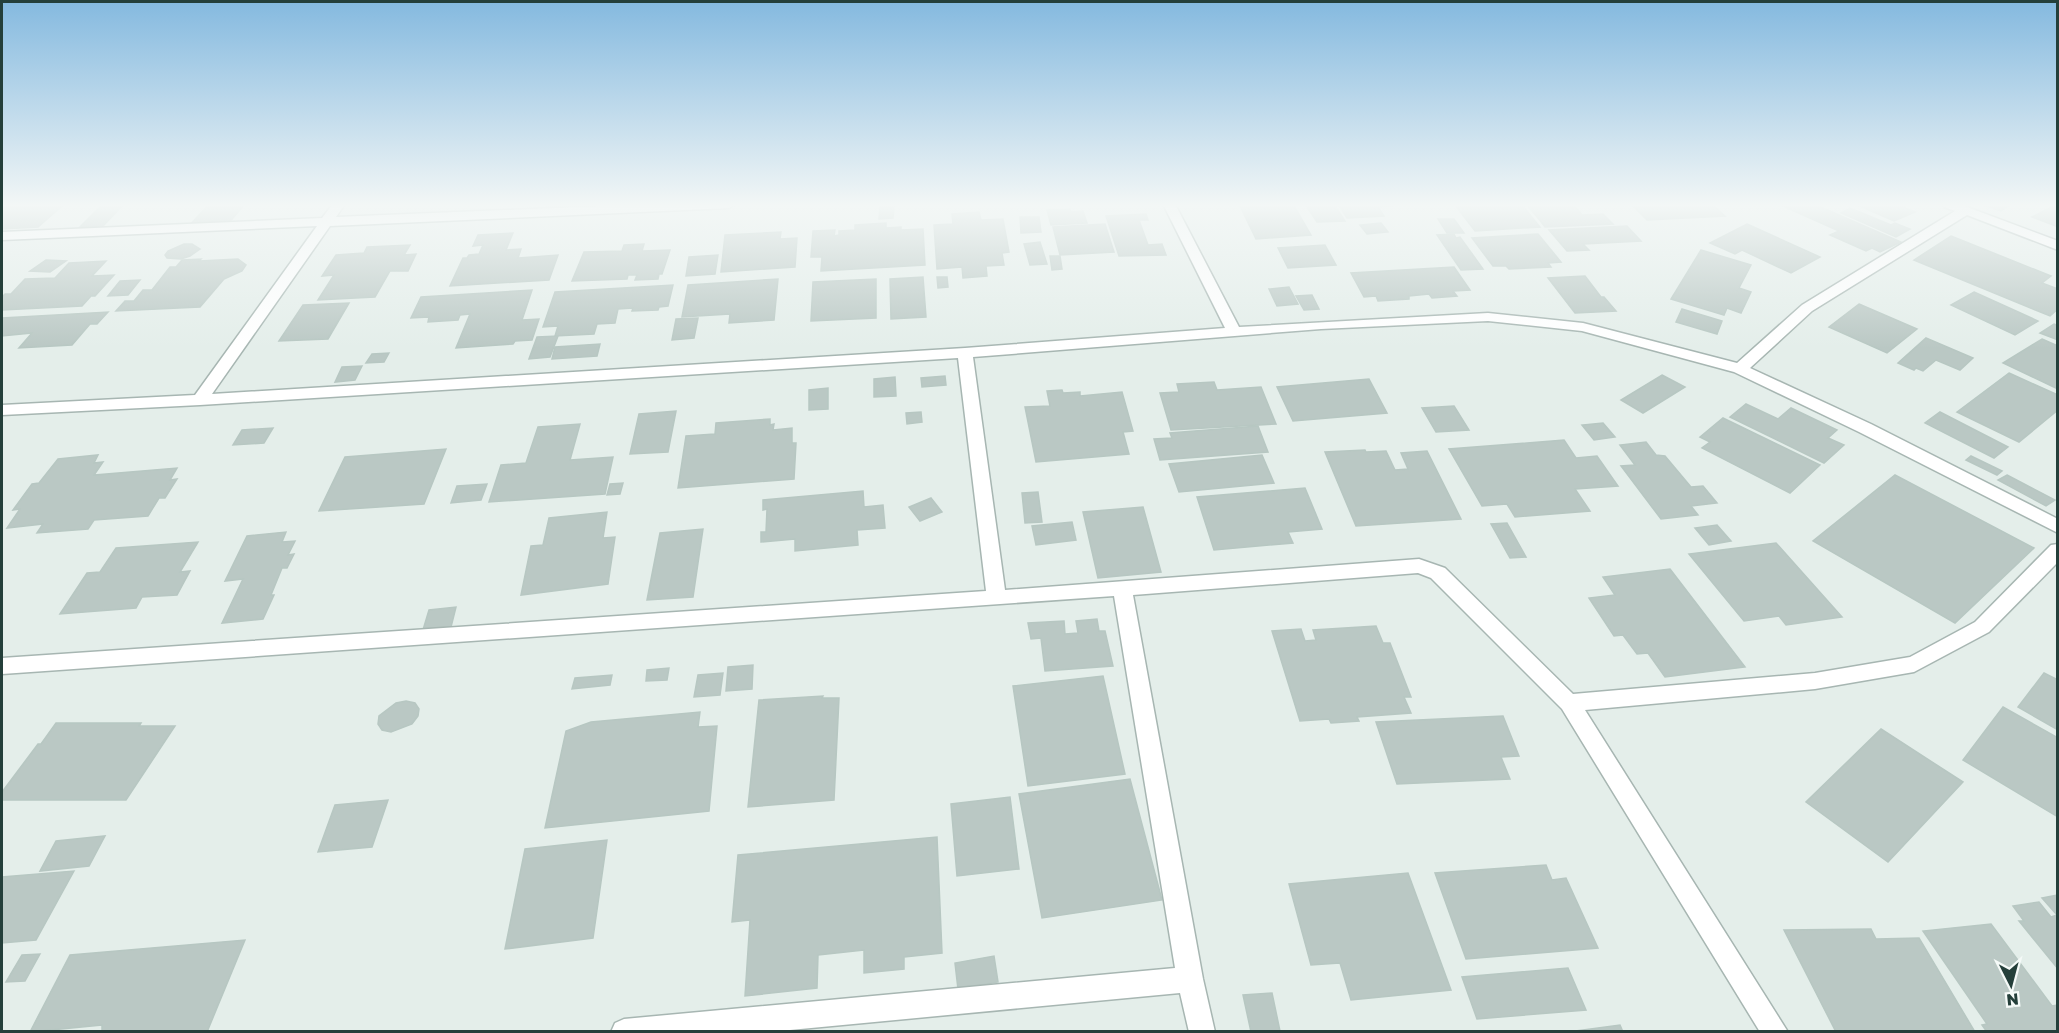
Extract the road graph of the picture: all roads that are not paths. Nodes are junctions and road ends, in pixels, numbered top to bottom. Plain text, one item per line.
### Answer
1 (304, 252) edge
2 (1194, 252) edge
3 (1898, 252) edge
4 (1235, 333) junction
5 (965, 353) junction
6 (1740, 369) junction
7 (201, 400) junction
8 (2, 410) edge
9 (2058, 527) edge
10 (2058, 550) edge
11 (1122, 587) junction
12 (996, 598) junction
13 (2, 666) edge
14 (1569, 703) junction
15 (1190, 979) junction
16 (670, 1029) edge
17 (624, 1032) edge
18 (1202, 1032) edge
19 (1775, 1032) edge

1 - 7 street
2 - 4 street
3 - 6 street
4 - 5 street
4 - 6 street
5 - 7 street
5 - 12 street
6 - 9 street
7 - 8 street
10 - 14 street
11 - 12 street
11 - 14 street
11 - 15 street
12 - 13 street
14 - 19 street
15 - 16 street
15 - 18 street
16 - 17 street

